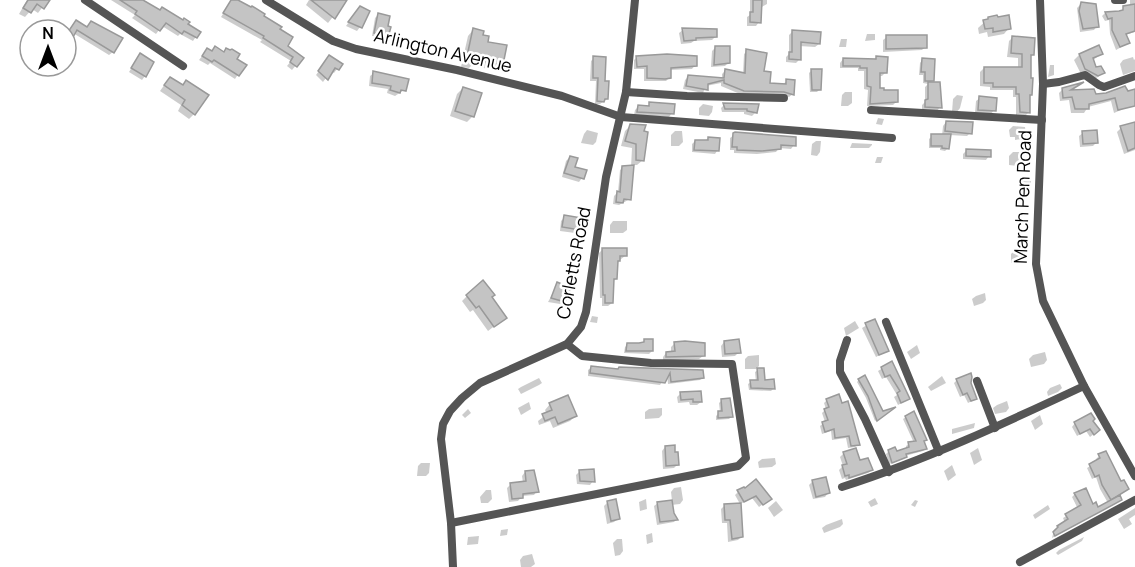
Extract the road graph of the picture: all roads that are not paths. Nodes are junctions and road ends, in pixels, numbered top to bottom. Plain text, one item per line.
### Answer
1 (85, 0) edge
2 (266, 0) edge
3 (635, 0) edge
4 (1040, 0) edge
5 (1115, 0) edge
6 (1123, 0) edge
7 (183, 66) dead end
8 (1135, 76) edge
9 (1043, 84) junction
10 (626, 92) junction
11 (784, 98) dead end
12 (871, 110) dead end
13 (621, 117) junction
14 (1042, 120) junction
15 (892, 138) dead end
16 (886, 322) dead end
17 (847, 340) dead end
18 (567, 344) junction
19 (977, 381) dead end
20 (1084, 386) junction
21 (996, 428) junction
22 (939, 452) junction
23 (889, 472) junction
24 (1135, 476) edge
25 (842, 487) dead end
26 (1135, 500) edge
27 (451, 523) junction
28 (1020, 562) dead end
29 (453, 567) edge

1 - 7 street
2 - 13 street, Arlington Avenue
3 - 10 street, Corletts Road
4 - 9 street, March Pen Road
5 - 6 street
8 - 9 street
9 - 14 street, March Pen Road
10 - 11 street
10 - 13 street, Corletts Road
12 - 14 street
13 - 15 street, Arlington Avenue
13 - 18 street, Corletts Road
14 - 20 street, March Pen Road
16 - 22 street
17 - 23 street
18 - 27 street, Corletts Road
18 - 27 street
19 - 21 street
20 - 21 street
20 - 24 street, March Pen Road
21 - 22 street
22 - 23 street
23 - 25 street
26 - 28 street
27 - 29 street, Corletts Road

